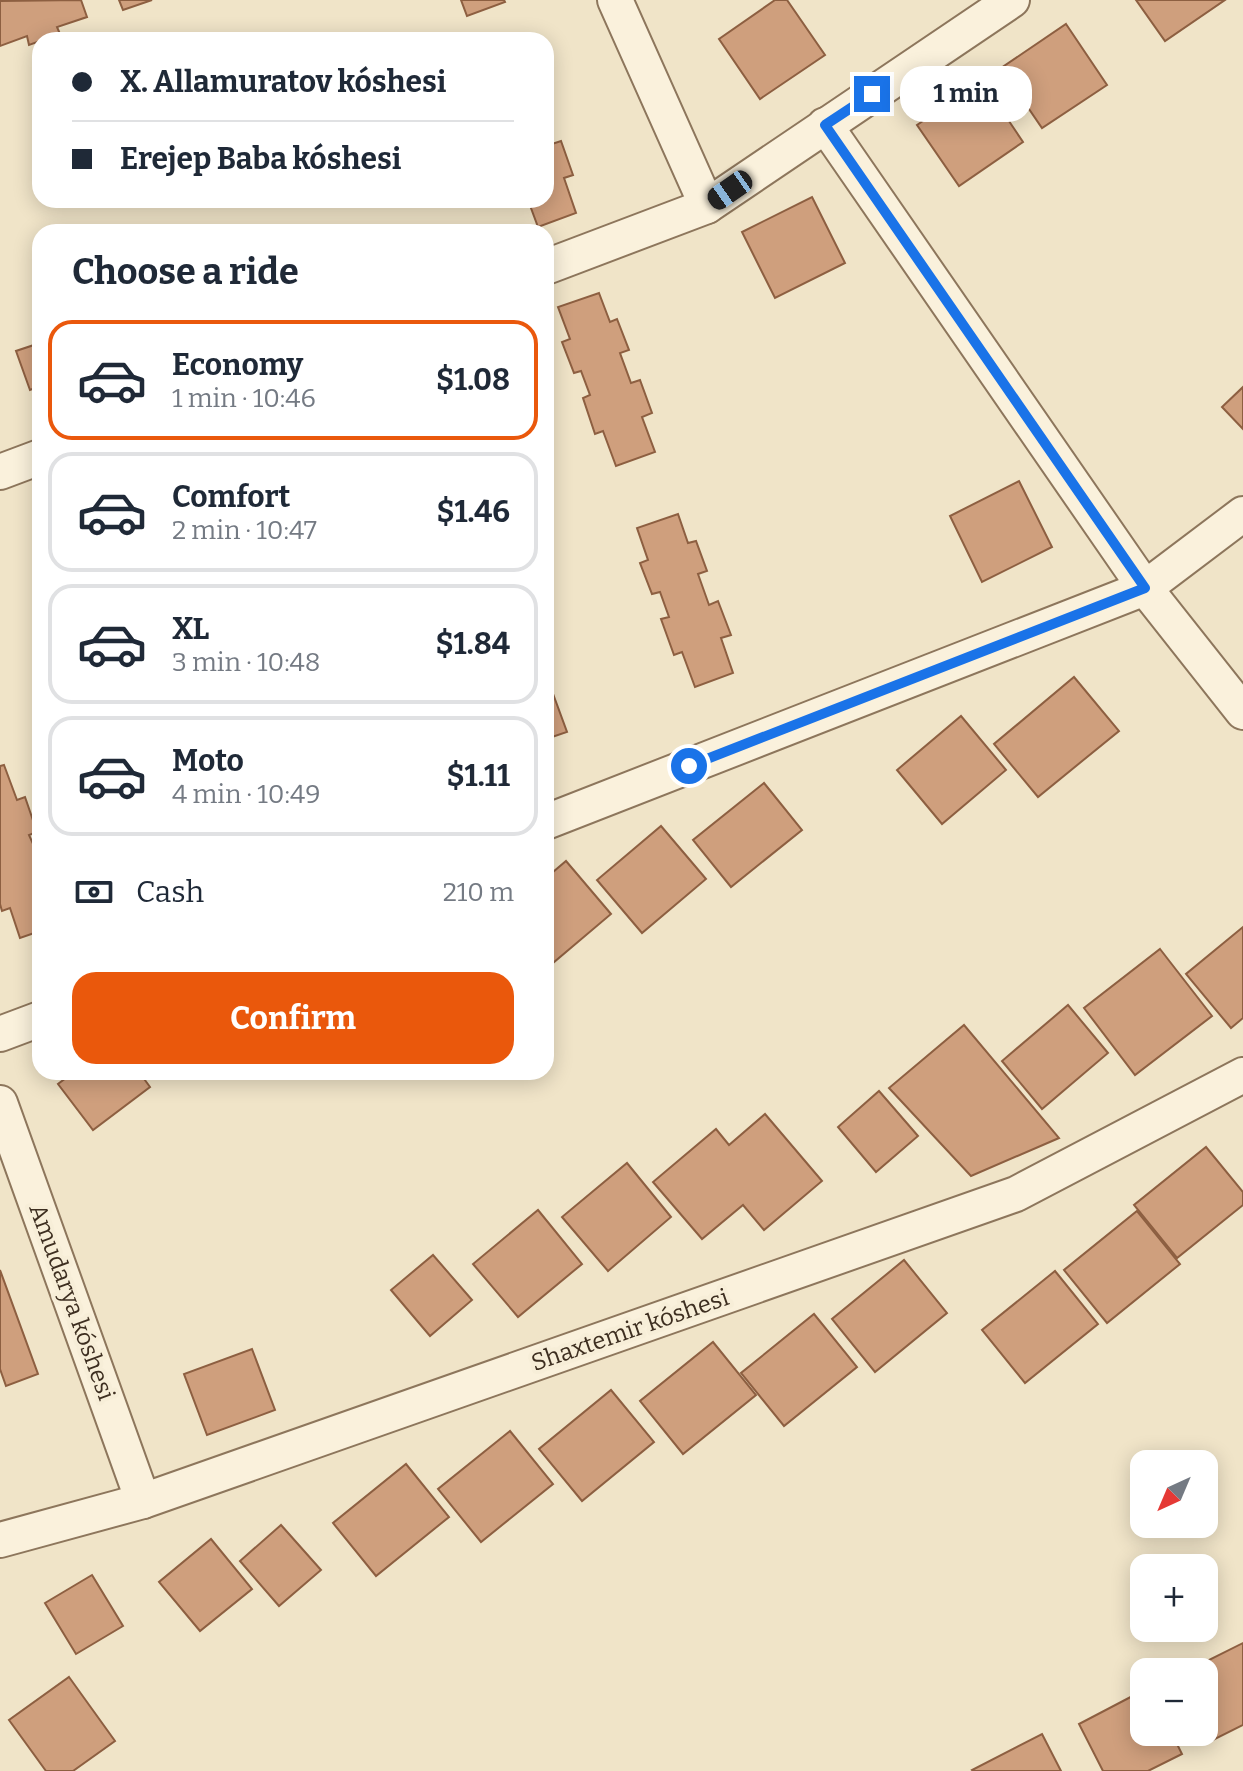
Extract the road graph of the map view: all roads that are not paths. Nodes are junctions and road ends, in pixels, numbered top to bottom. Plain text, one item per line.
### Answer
1 (615, 0) edge
2 (1012, 0) edge
3 (825, 125) junction
4 (707, 206) junction
5 (554, 264) edge
6 (32, 460) edge
7 (0, 472) edge
8 (1243, 514) edge
9 (1145, 588) junction
10 (1243, 712) edge
11 (554, 819) edge
12 (32, 1022) edge
13 (0, 1034) edge
14 (1243, 1075) edge
15 (0, 1103) edge
16 (143, 1501) junction
17 (0, 1540) edge

1 - 4 street
2 - 3 street
3 - 4 street
3 - 9 street
4 - 5 street
6 - 7 street
8 - 9 street
9 - 10 street
9 - 11 street
12 - 13 street
14 - 16 street, Shaxtemir kóshesi
15 - 16 street, Amudarya kóshesi
16 - 17 street, Shaxtemir kóshesi

